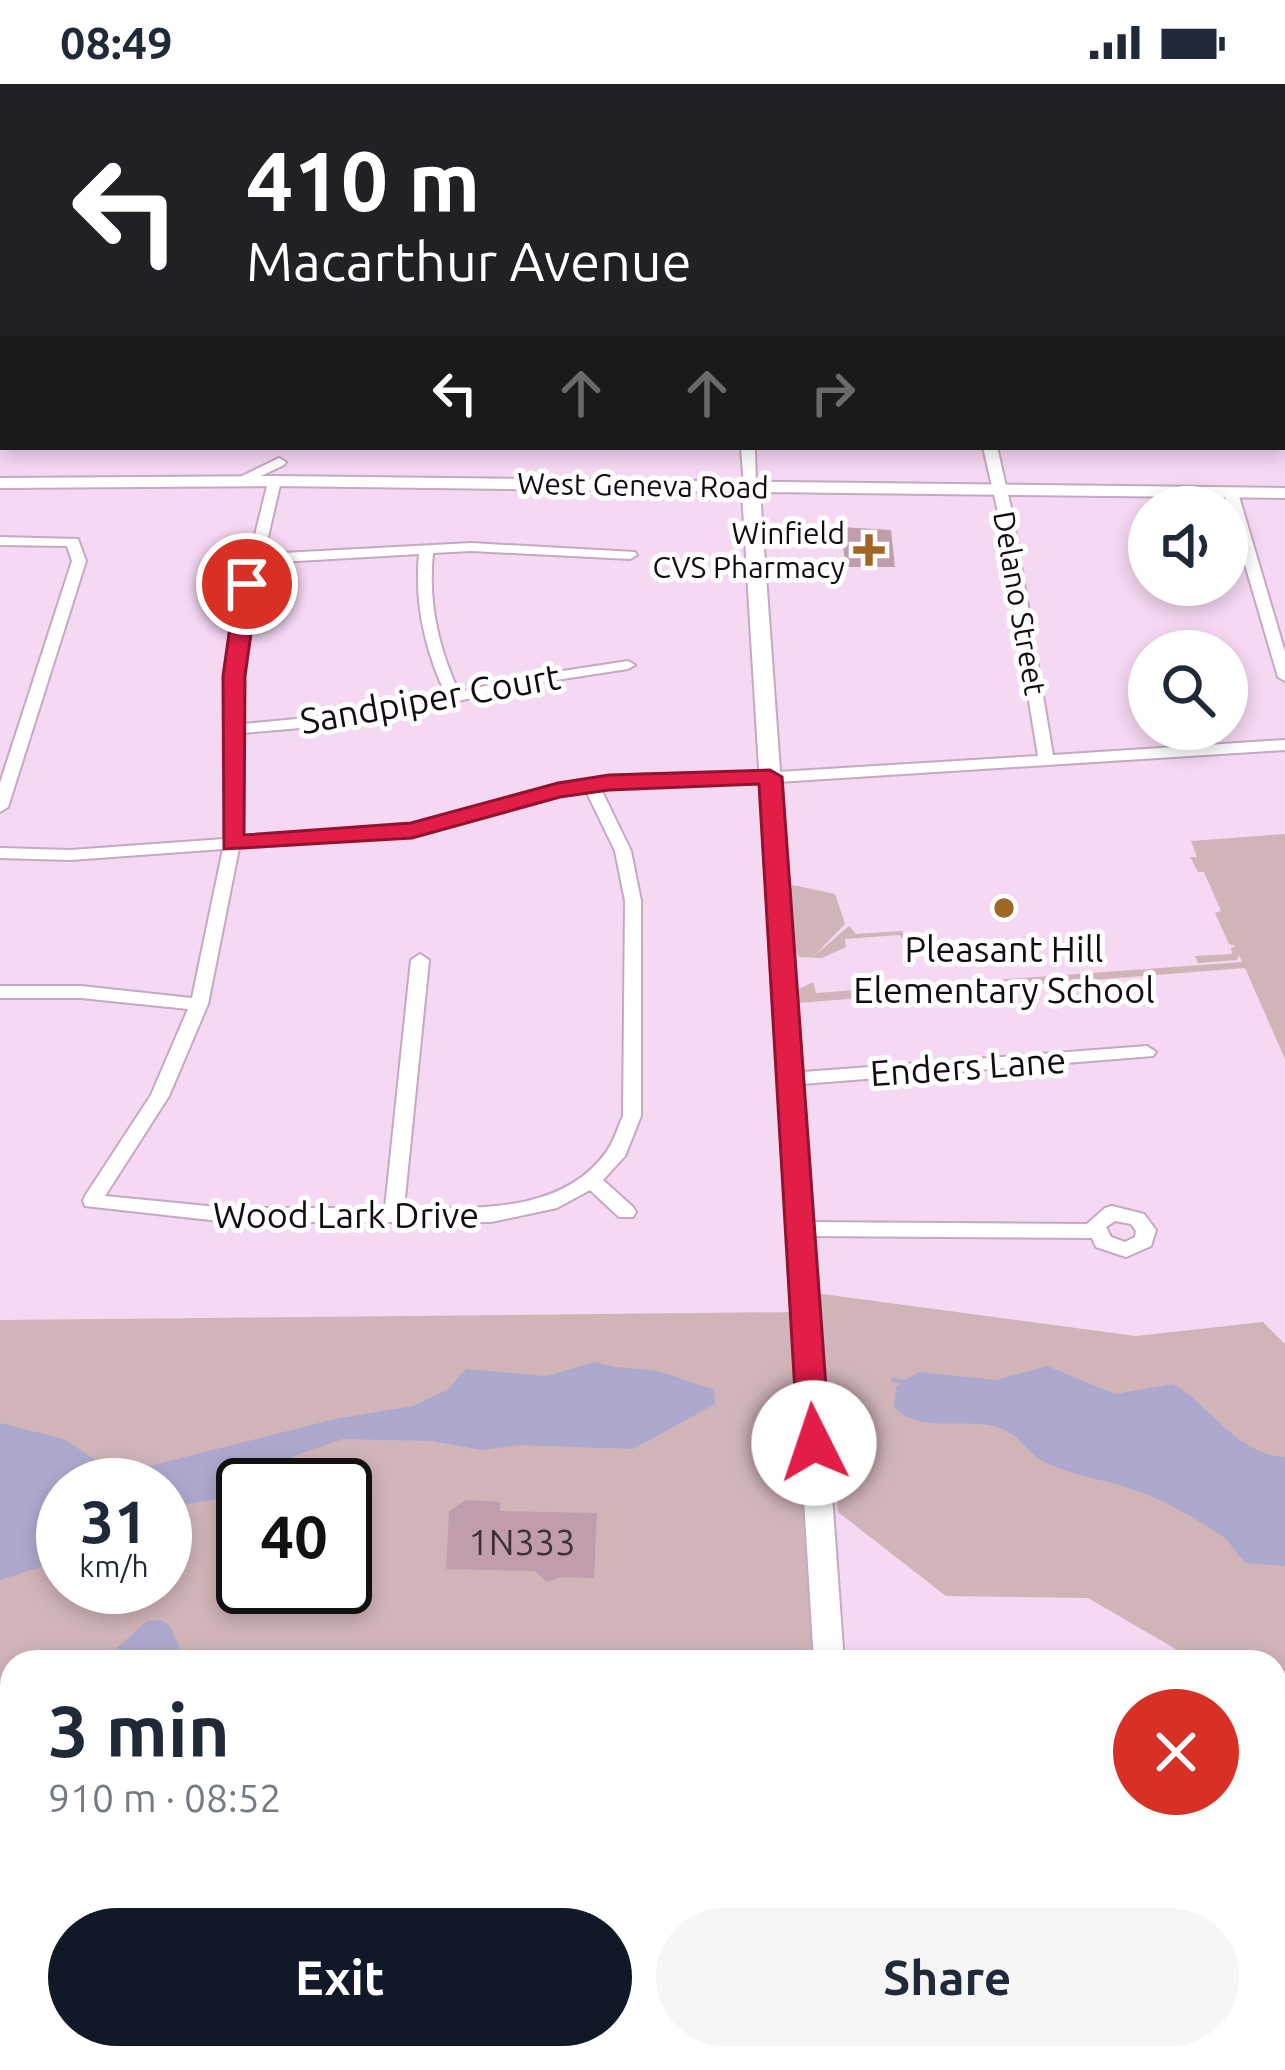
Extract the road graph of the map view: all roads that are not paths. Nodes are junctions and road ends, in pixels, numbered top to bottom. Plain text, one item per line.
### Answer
1 (748, 450) edge
2 (991, 450) edge
3 (278, 463) edge
4 (0, 483) edge
5 (751, 486) junction
6 (1000, 490) junction
7 (1128, 492) edge
8 (1248, 493) edge
9 (1285, 493) edge
10 (0, 541) edge
11 (426, 549) junction
12 (1248, 551) edge
13 (630, 555) dead end
14 (253, 559) junction
15 (628, 665) dead end
16 (1285, 677) edge
17 (454, 697) junction
18 (233, 729) junction
19 (1285, 745) edge
20 (1046, 760) junction
21 (770, 777) junction
22 (591, 785) junction
23 (0, 807) edge
24 (232, 843) junction
25 (0, 853) edge
26 (420, 960) dead end
27 (0, 992) edge
28 (199, 1004) junction
29 (1147, 1052) dead end
30 (790, 1079) junction
31 (592, 1180) junction
32 (626, 1212) dead end
33 (394, 1215) junction
34 (800, 1229) junction
35 (1096, 1232) dead end
36 (828, 1650) edge

1 - 5 street
2 - 6 street, Delano Street
3 - 4 street, West Geneva Road
3 - 5 street, West Geneva Road
3 - 14 street
5 - 6 street, West Geneva Road
5 - 21 street
6 - 7 street, West Geneva Road
6 - 20 street, Delano Street
8 - 9 street, West Geneva Road
10 - 23 street
11 - 13 street
11 - 14 street
11 - 17 street
12 - 16 street
14 - 18 street
15 - 17 street, Sandpiper Court
17 - 18 street, Sandpiper Court
18 - 24 street
19 - 20 street
20 - 21 street
21 - 22 street
21 - 30 street
22 - 24 street
22 - 31 street
24 - 25 street
24 - 28 street
26 - 33 street
27 - 28 street
28 - 33 street, Wood Lark Drive
29 - 30 street, Enders Lane
30 - 34 street
31 - 32 street
31 - 33 street, Wood Lark Drive
34 - 35 street
34 - 36 street

